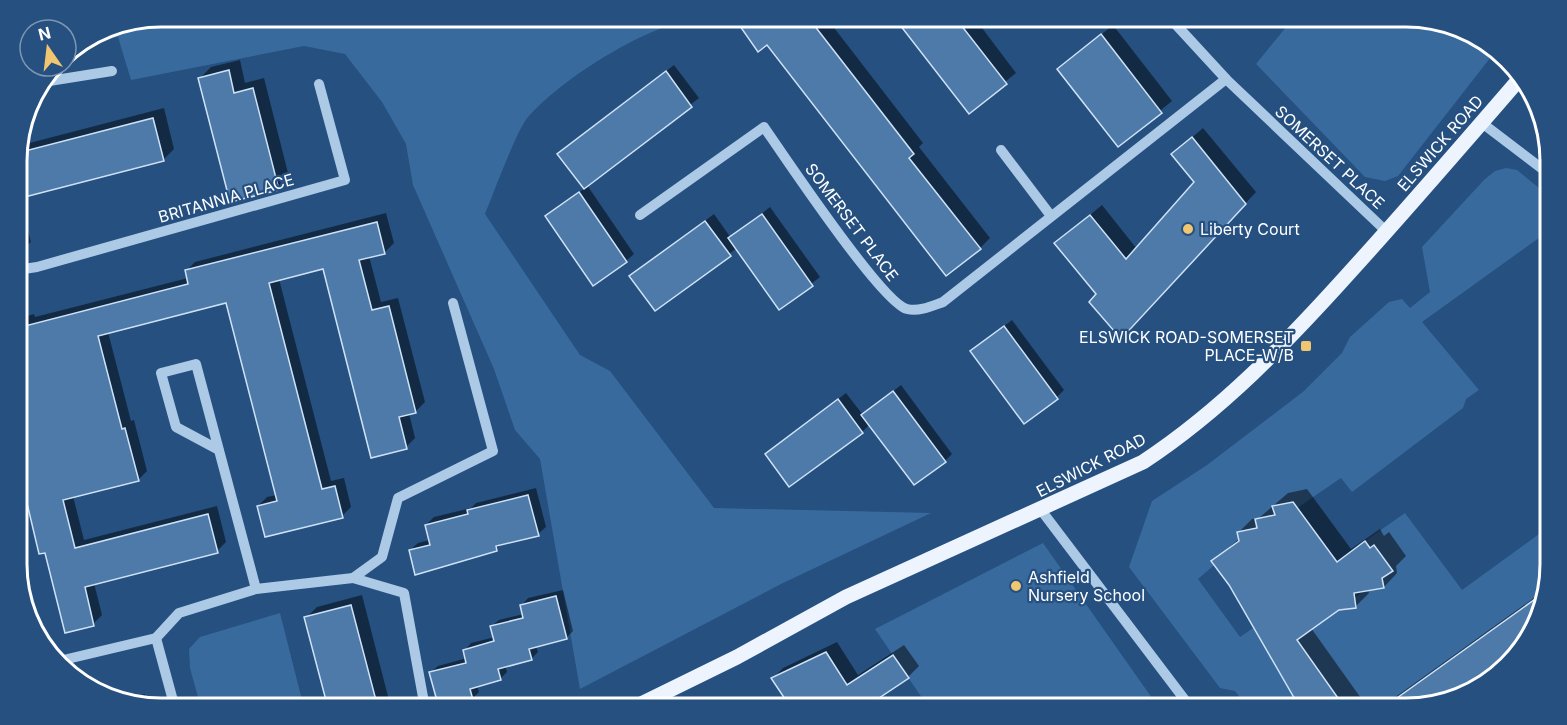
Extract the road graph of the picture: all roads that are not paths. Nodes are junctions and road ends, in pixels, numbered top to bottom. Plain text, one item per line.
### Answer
1 (1178, 27) edge
2 (112, 71) dead end
3 (1226, 79) junction
4 (55, 80) edge
5 (319, 84) dead end
6 (1515, 84) edge
7 (1482, 123) junction
8 (1001, 150) dead end
9 (1540, 167) edge
10 (640, 215) dead end
11 (1051, 216) junction
12 (1387, 232) junction
13 (27, 268) edge
14 (453, 303) dead end
15 (219, 450) junction
16 (1041, 510) junction
17 (353, 578) junction
18 (256, 589) junction
19 (156, 638) junction
20 (67, 660) edge
21 (171, 698) edge
22 (422, 698) edge
23 (653, 698) edge
24 (1183, 698) edge

1 - 3 street, SOMERSET PLACE
2 - 4 street
3 - 11 street, SOMERSET PLACE
3 - 12 street, SOMERSET PLACE
5 - 13 street, BRITANNIA PLACE
6 - 7 main road, ELSWICK ROAD
7 - 9 street
7 - 12 main road, ELSWICK ROAD
8 - 11 street
10 - 11 street, SOMERSET PLACE
12 - 16 main road, ELSWICK ROAD
14 - 17 street
15 - 15 street
15 - 18 street
16 - 23 main road, ELSWICK ROAD
16 - 24 street
17 - 18 street
17 - 22 street
18 - 19 street
19 - 20 street
19 - 21 street

